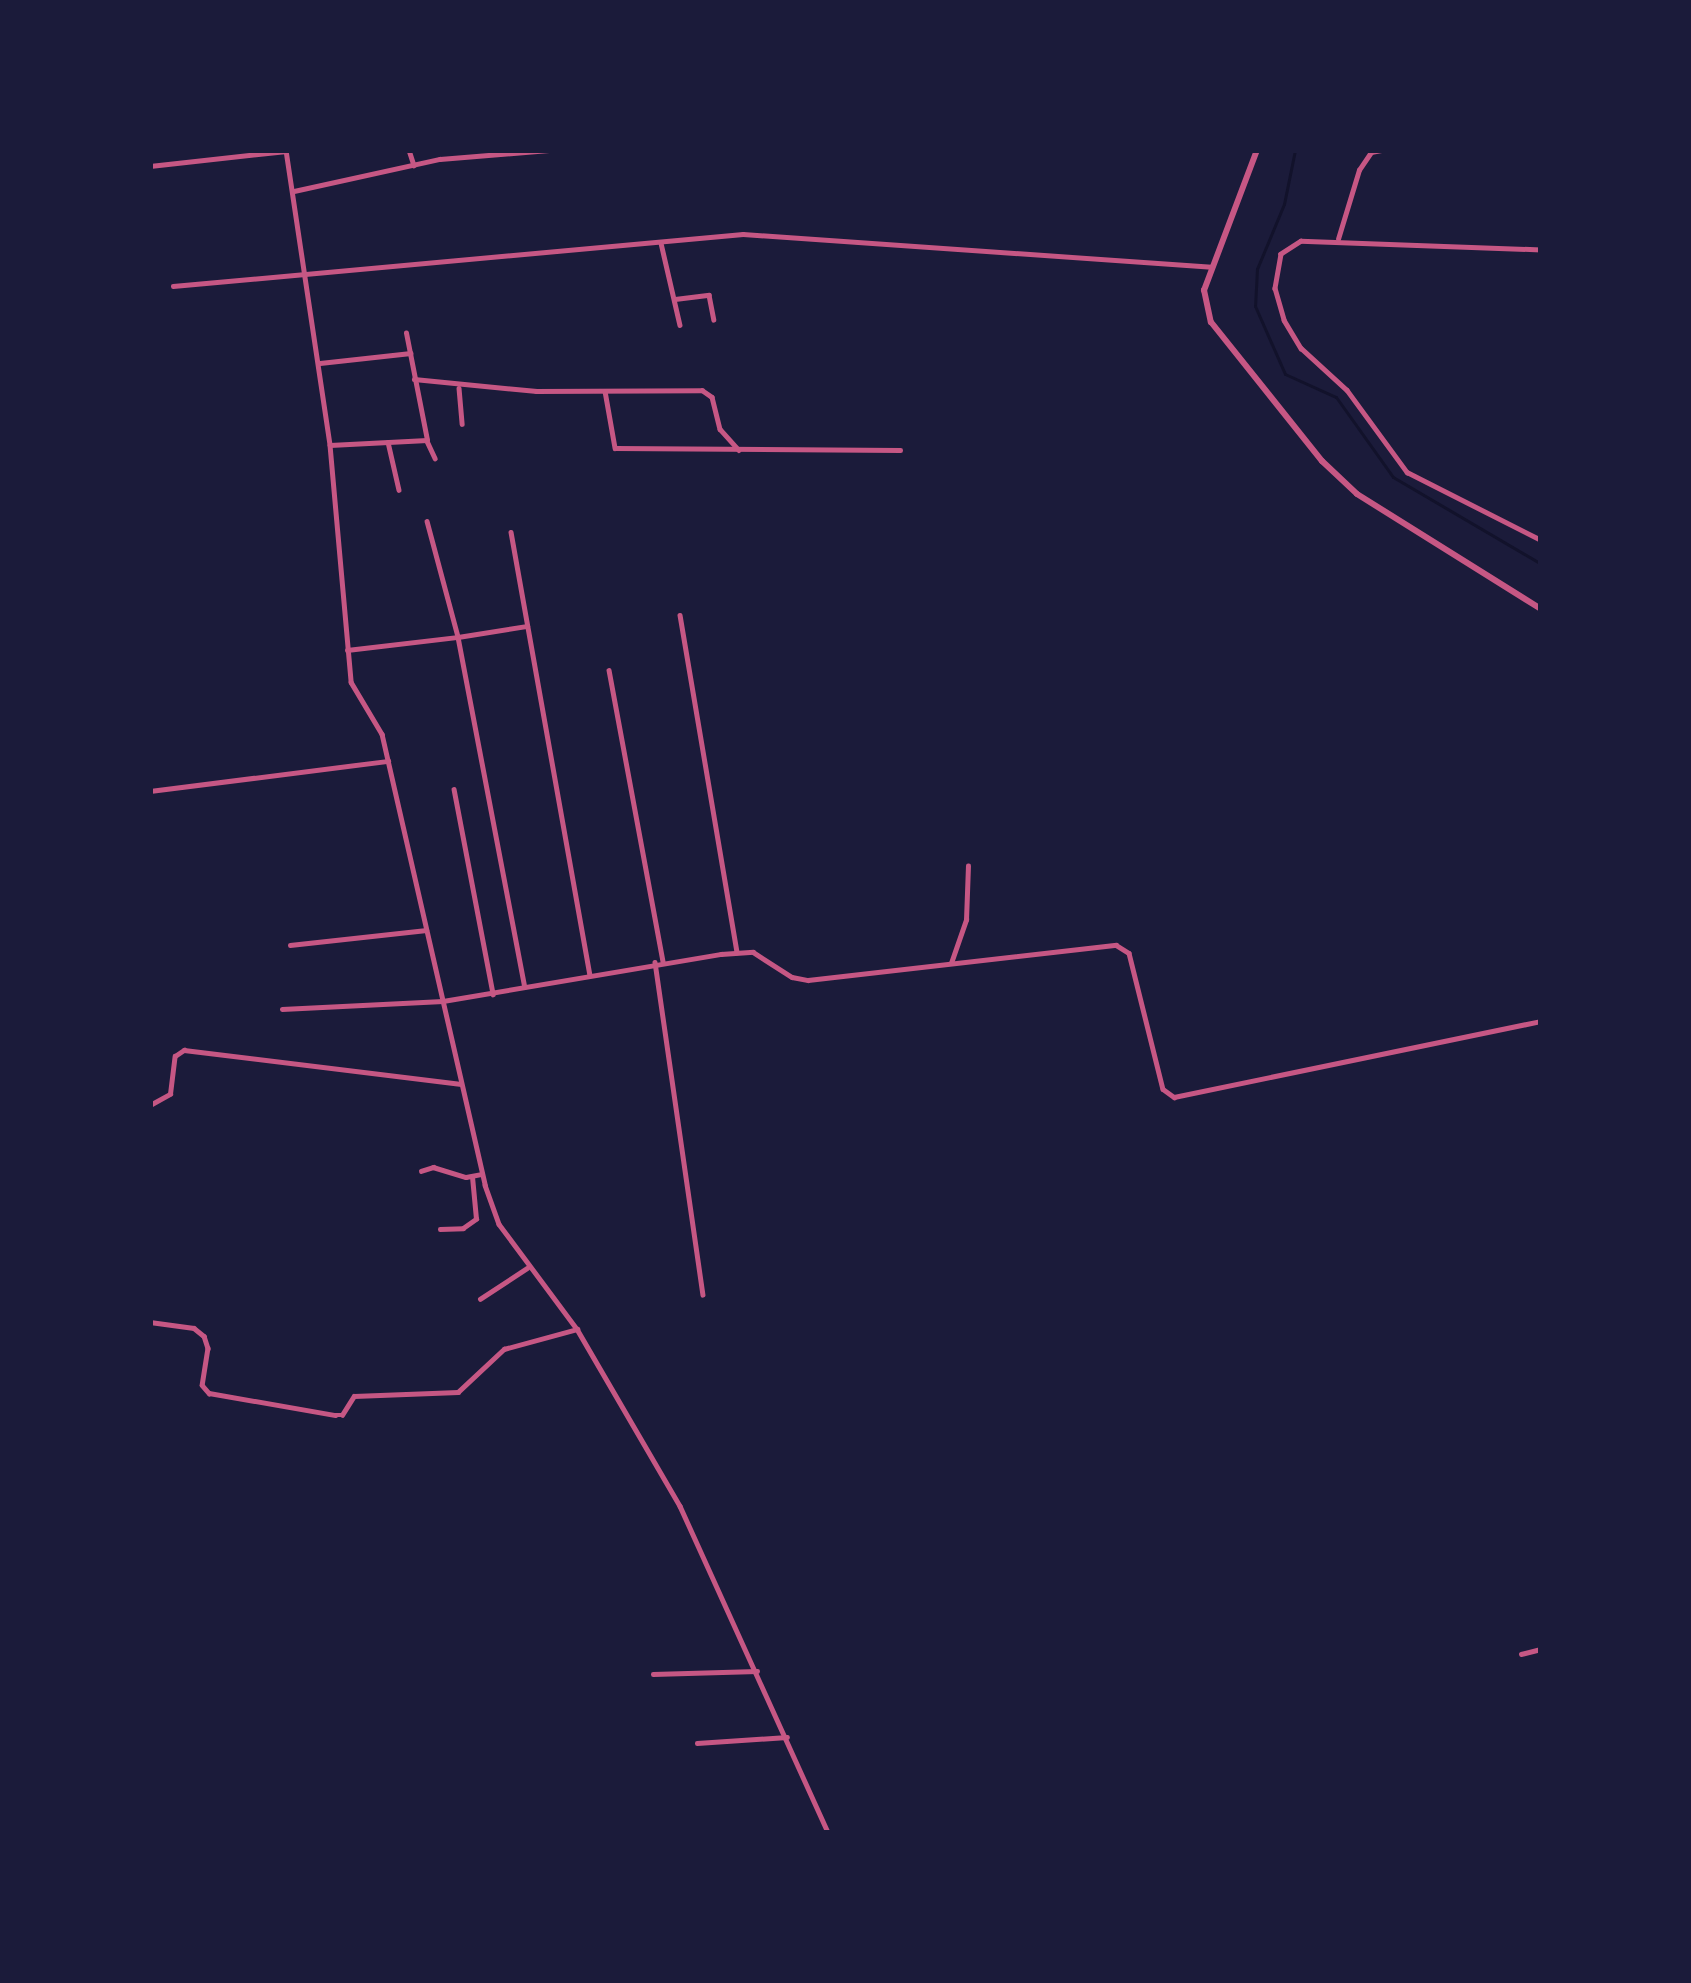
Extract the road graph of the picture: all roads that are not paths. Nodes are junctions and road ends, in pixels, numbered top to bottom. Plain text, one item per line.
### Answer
1 (286, 150) edge
2 (409, 150) edge
3 (444, 150) edge
4 (548, 150) edge
5 (1256, 150) edge
6 (1381, 150) edge
7 (444, 159) junction
8 (414, 165) junction
9 (150, 166) edge
10 (292, 191) junction
11 (1339, 239) junction
12 (660, 240) junction
13 (1541, 250) edge
14 (1210, 267) junction
15 (304, 270) junction
16 (173, 286) dead end
17 (674, 299) junction
18 (714, 320) dead end
19 (680, 325) dead end
20 (406, 333) dead end
21 (410, 353) junction
22 (318, 364) junction
23 (415, 379) junction
24 (458, 386) junction
25 (605, 392) junction
26 (462, 424) dead end
27 (427, 440) junction
28 (388, 442) junction
29 (330, 445) junction
30 (739, 450) junction
31 (900, 450) dead end
32 (435, 458) dead end
33 (399, 490) dead end
34 (427, 521) dead end
35 (511, 532) dead end
36 (1541, 540) edge
37 (1541, 610) edge
38 (680, 615) dead end
39 (527, 626) junction
40 (458, 637) junction
41 (347, 650) junction
42 (609, 670) dead end
43 (388, 761) junction
44 (454, 789) dead end
45 (150, 791) edge
46 (968, 866) dead end
47 (427, 930) junction
48 (290, 944) dead end
49 (736, 953) junction
50 (659, 962) junction
51 (951, 963) junction
52 (590, 975) junction
53 (525, 988) junction
54 (493, 994) junction
55 (443, 1001) junction
56 (282, 1009) dead end
57 (1541, 1022) edge
58 (461, 1084) junction
59 (150, 1105) edge
60 (421, 1171) dead end
61 (482, 1174) junction
62 (472, 1177) junction
63 (440, 1229) dead end
64 (527, 1268) junction
65 (703, 1295) dead end
66 (480, 1299) dead end
67 (150, 1322) edge
68 (577, 1329) junction
69 (1541, 1649) edge
70 (1521, 1654) dead end
71 (757, 1671) junction
72 (653, 1674) dead end
73 (787, 1737) junction
74 (697, 1743) dead end
75 (829, 1833) edge

1 - 9 street
1 - 10 street
2 - 8 street
3 - 7 street
4 - 7 street
5 - 14 street
6 - 11 street
7 - 8 street
8 - 10 street
10 - 15 street
11 - 13 street
11 - 36 street
12 - 14 street
12 - 15 street
12 - 17 street
14 - 37 street
15 - 16 street
15 - 22 street
17 - 18 street
17 - 19 street
20 - 21 street
21 - 22 street
21 - 23 street
22 - 29 street
23 - 24 street
23 - 27 street
24 - 25 street
24 - 26 street
25 - 30 street
25 - 30 street
27 - 28 street
27 - 32 street
28 - 29 street
28 - 33 street
29 - 41 street
30 - 31 street
34 - 40 street
35 - 39 street
38 - 49 street
39 - 40 street
39 - 52 street
40 - 41 street
40 - 53 street
41 - 43 street
42 - 50 street
43 - 45 street
43 - 47 street
44 - 54 street
46 - 51 street
47 - 48 street
47 - 55 street
49 - 50 street
49 - 51 street
50 - 52 street
50 - 65 street
51 - 57 street
52 - 53 street
53 - 54 street
54 - 55 street
55 - 56 street
55 - 58 street
58 - 59 street
58 - 61 street
60 - 62 street
61 - 62 street
61 - 64 street
62 - 63 street
64 - 66 street
64 - 68 street
67 - 68 street
68 - 71 street
69 - 70 street
71 - 72 street
71 - 73 street
73 - 74 street
73 - 75 street

